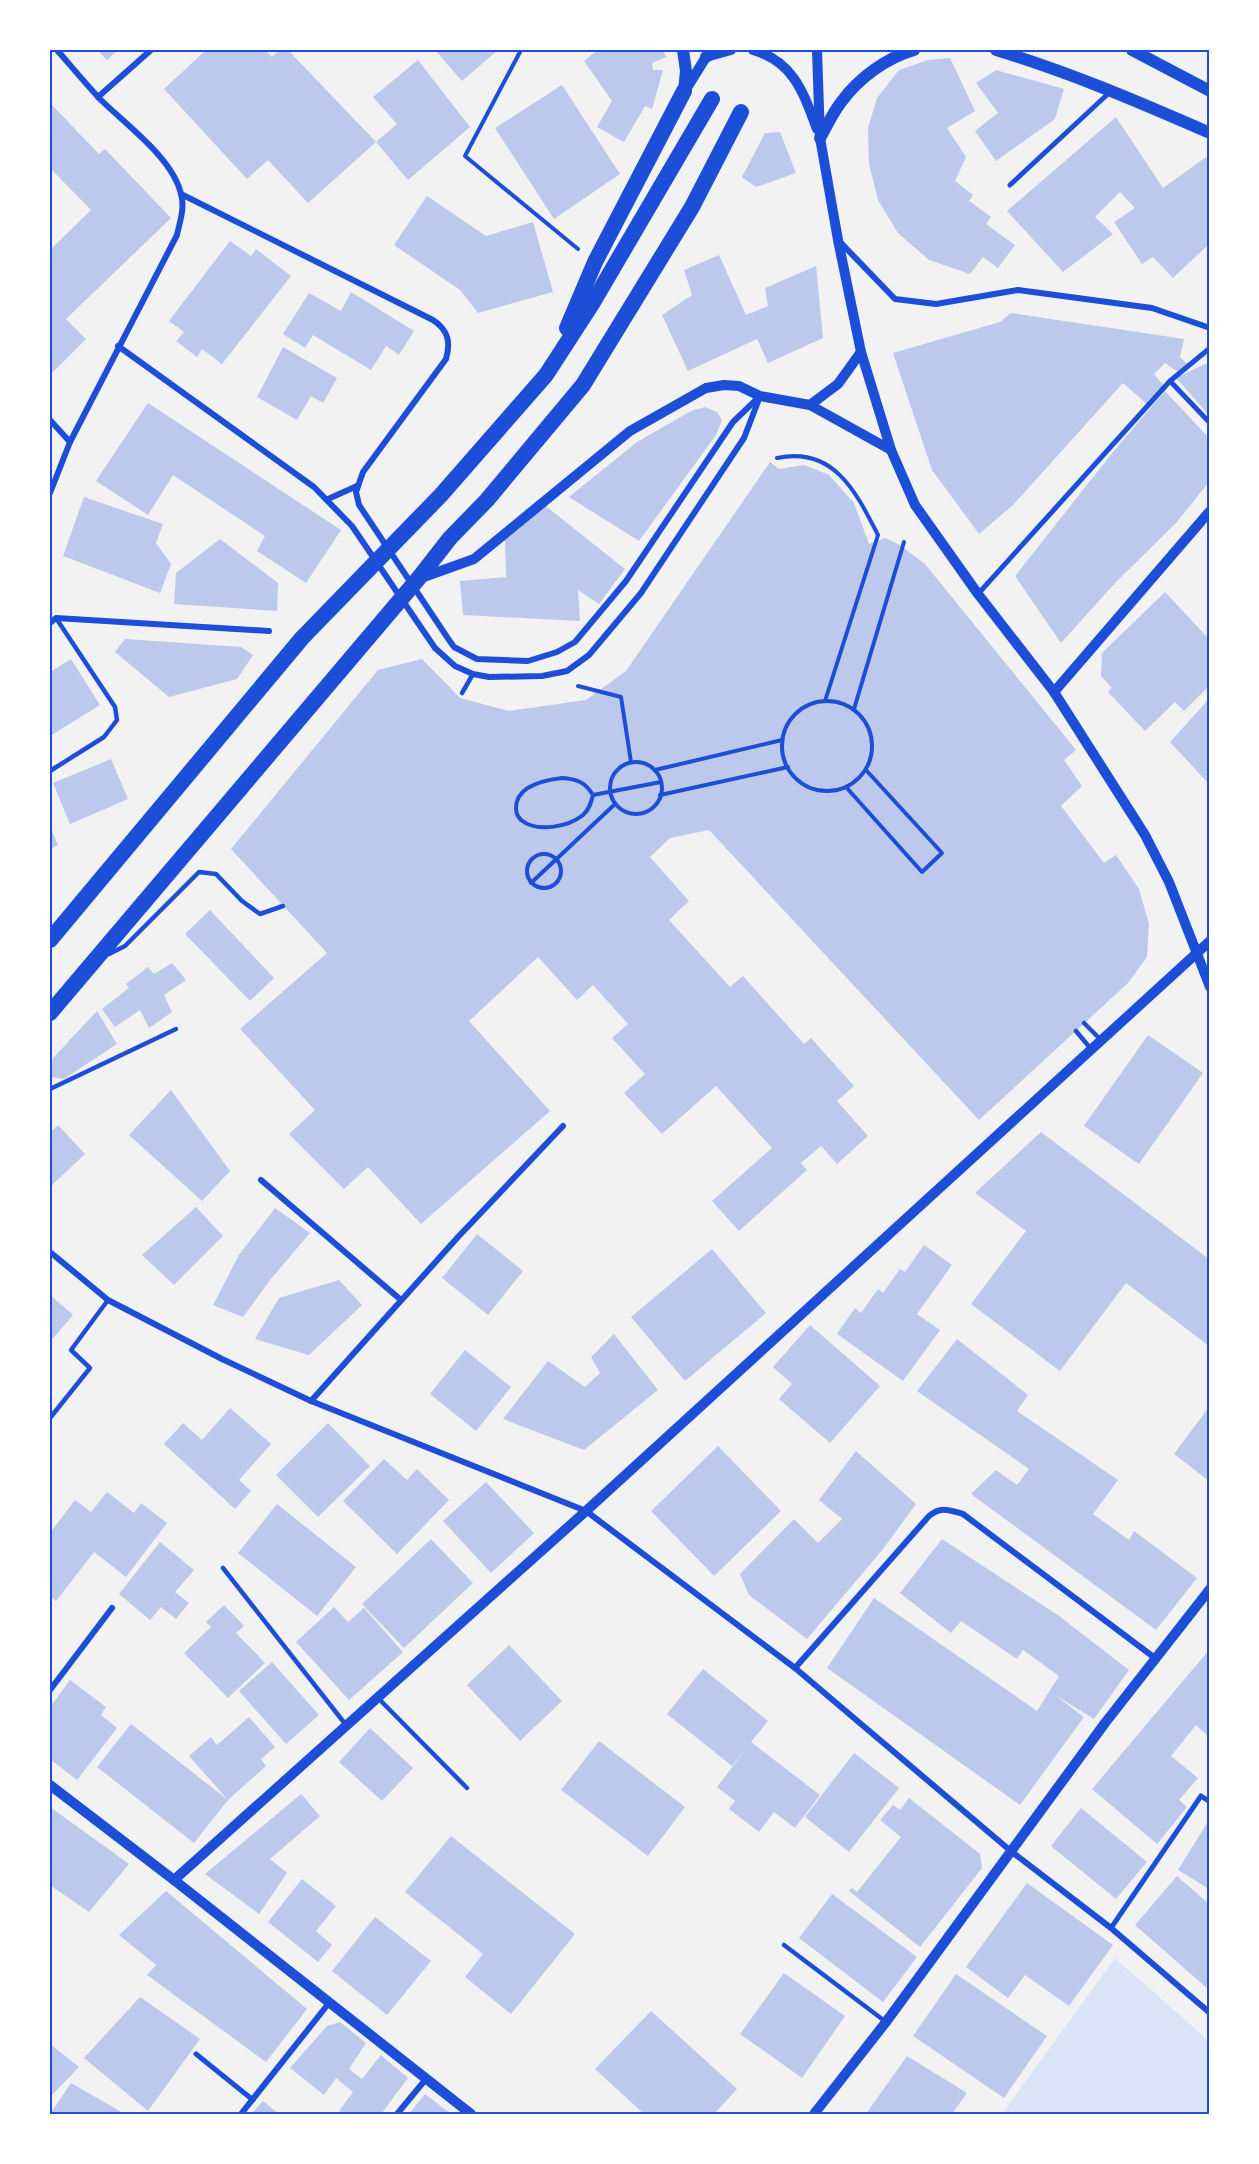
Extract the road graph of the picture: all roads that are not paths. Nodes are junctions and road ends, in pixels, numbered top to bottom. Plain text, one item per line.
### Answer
1 (57, 50) edge
2 (151, 50) edge
3 (684, 50) edge
4 (731, 50) edge
5 (753, 50) edge
6 (817, 50) edge
7 (914, 50) edge
8 (996, 50) edge
9 (1132, 50) edge
10 (710, 53) edge
11 (1111, 90) junction
12 (684, 91) junction
13 (1209, 91) edge
14 (98, 97) junction
15 (712, 99) dead end
16 (741, 112) dead end
17 (1209, 133) edge
18 (820, 138) junction
19 (1010, 185) dead end
20 (181, 194) junction
21 (838, 240) junction
22 (1209, 328) edge
23 (118, 346) junction
24 (1209, 348) edge
25 (861, 352) junction
26 (546, 375) junction
27 (1170, 381) junction
28 (760, 396) junction
29 (810, 405) junction
30 (50, 420) edge
31 (1209, 423) edge
32 (70, 442) junction
33 (891, 450) junction
34 (357, 486) junction
35 (50, 493) edge
36 (328, 499) junction
37 (1209, 511) edge
38 (418, 579) junction
39 (978, 594) junction
40 (50, 614) edge
41 (56, 618) junction
42 (50, 623) edge
43 (269, 631) dead end
44 (474, 674) junction
45 (1054, 692) junction
46 (462, 693) dead end
47 (50, 771) edge
48 (284, 906) dead end
49 (50, 939) edge
50 (1209, 940) edge
51 (1197, 953) junction
52 (93, 962) junction
53 (1209, 987) edge
54 (50, 1013) edge
55 (1084, 1023) dead end
56 (176, 1029) dead end
57 (1076, 1031) dead end
58 (1101, 1040) junction
59 (1091, 1049) junction
60 (50, 1089) edge
61 (563, 1126) dead end
62 (261, 1180) dead end
63 (50, 1252) edge
64 (108, 1300) junction
65 (401, 1300) junction
66 (312, 1401) junction
67 (50, 1418) edge
68 (586, 1511) junction
69 (223, 1568) dead end
70 (1209, 1589) edge
71 (112, 1608) dead end
72 (1155, 1658) junction
73 (795, 1668) junction
74 (50, 1690) edge
75 (378, 1697) junction
76 (346, 1725) junction
77 (50, 1785) edge
78 (467, 1788) dead end
79 (1209, 1802) edge
80 (1012, 1852) junction
81 (174, 1880) junction
82 (1111, 1928) junction
83 (784, 1945) dead end
84 (330, 2003) junction
85 (1209, 2013) edge
86 (886, 2022) junction
87 (196, 2054) dead end
88 (426, 2079) junction
89 (253, 2100) junction
90 (241, 2115) edge
91 (397, 2115) edge
92 (471, 2115) edge
93 (814, 2115) edge

1 - 14 street
2 - 14 street
3 - 12 main road
4 - 10 street
5 - 18 street
6 - 18 street
7 - 18 main road
8 - 11 main road
9 - 13 main road
10 - 12 street
11 - 17 main road
11 - 19 street
12 - 26 highway
14 - 20 street
15 - 26 highway
16 - 38 highway
18 - 21 street
20 - 23 street
20 - 34 street
21 - 22 street
21 - 25 street
23 - 32 street
23 - 36 street
24 - 27 street
25 - 29 street
25 - 33 street
26 - 49 highway
27 - 31 street
27 - 39 street
28 - 29 street
28 - 34 street
28 - 38 street
28 - 44 street
29 - 33 street
30 - 32 street
32 - 35 street
33 - 39 street
34 - 36 street
36 - 44 street
37 - 45 street
38 - 52 highway
39 - 45 street
40 - 41 street
41 - 42 street
41 - 43 street
41 - 47 lane
44 - 46 lane
45 - 51 street
48 - 52 lane
50 - 51 street
51 - 53 street
51 - 58 street
52 - 54 highway
55 - 58 lane
56 - 60 lane
57 - 59 lane
58 - 59 street
59 - 68 street
61 - 65 street
62 - 65 street
63 - 64 street
64 - 66 street
64 - 67 lane
65 - 66 street
66 - 68 street
68 - 73 street
68 - 75 street
69 - 76 lane
70 - 72 street
71 - 74 street
72 - 73 street
72 - 80 street
73 - 80 street
75 - 76 street
75 - 78 lane
76 - 81 street
77 - 81 street
79 - 82 street
80 - 82 street
80 - 86 street
81 - 84 street
82 - 85 street
83 - 86 lane
84 - 88 street
84 - 89 street
86 - 93 street
87 - 89 street
88 - 91 street
88 - 92 street
89 - 90 street

